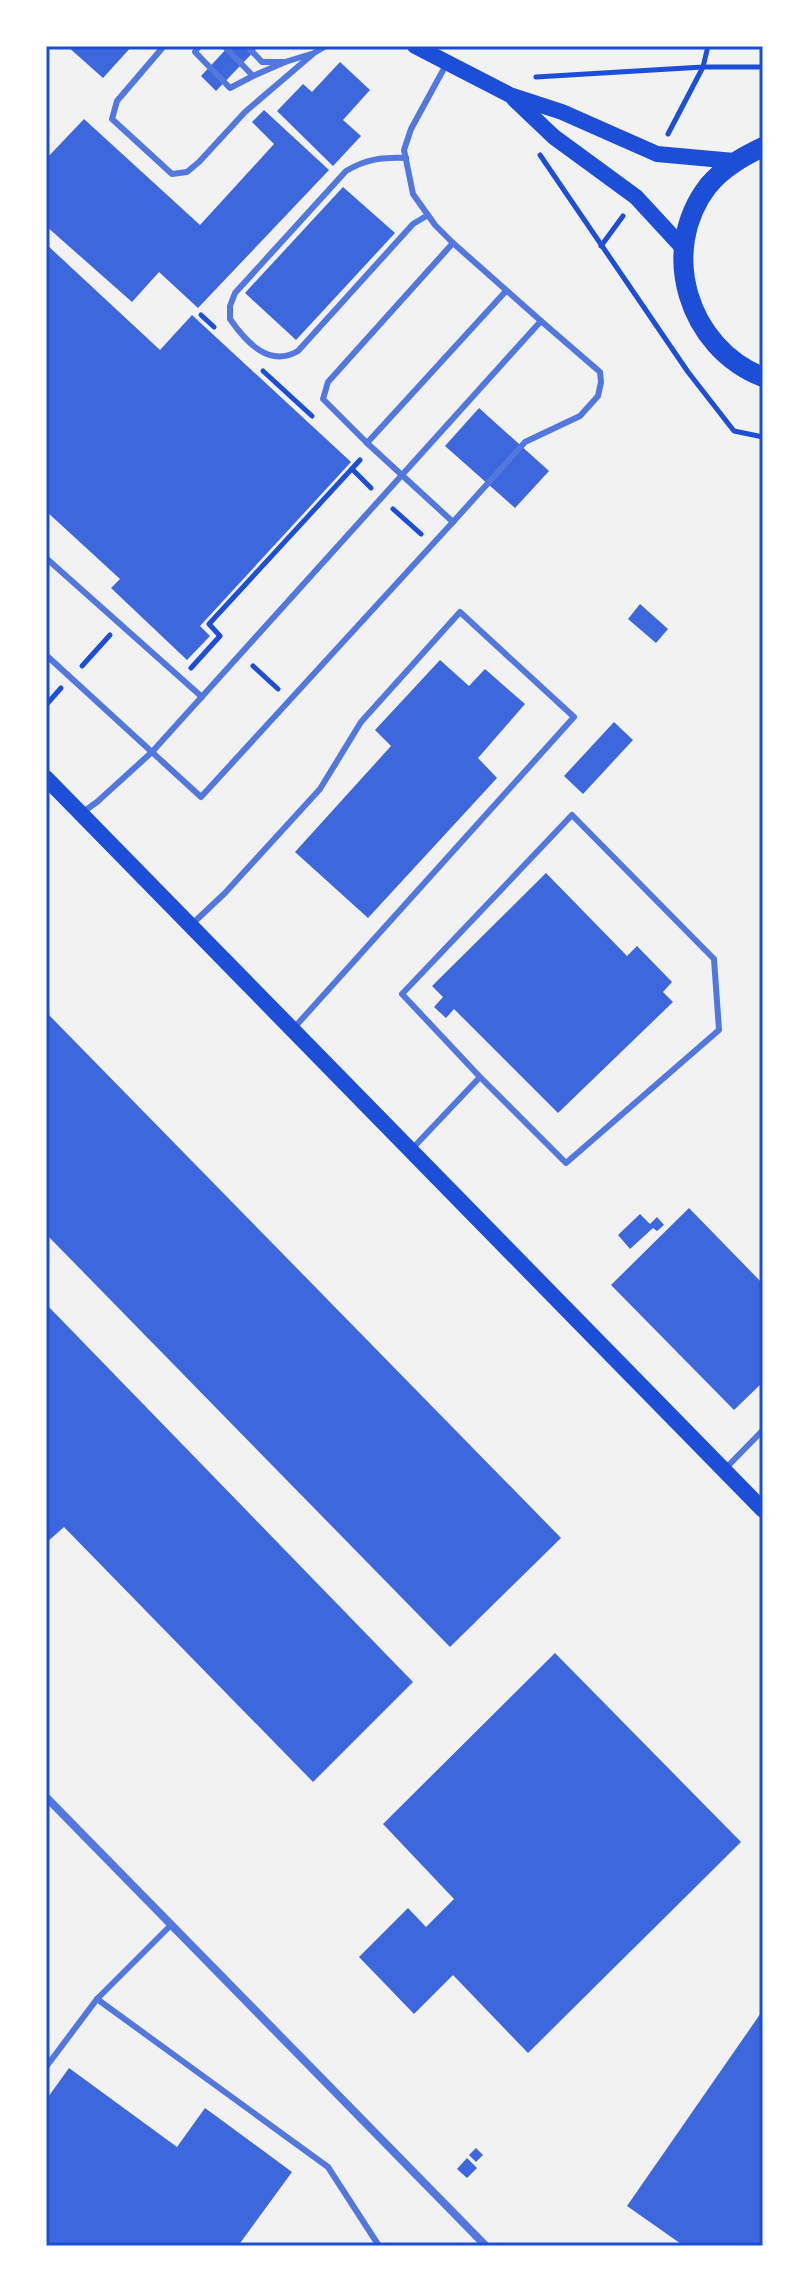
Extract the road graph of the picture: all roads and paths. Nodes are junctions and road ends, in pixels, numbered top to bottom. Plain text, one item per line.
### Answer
1 (164, 46) edge
2 (199, 46) edge
3 (224, 46) edge
4 (247, 46) edge
5 (326, 46) edge
6 (415, 46) edge
7 (708, 46) edge
8 (314, 53) junction
9 (285, 62) junction
10 (447, 63) junction
11 (703, 67) junction
12 (763, 67) edge
13 (253, 76) junction
14 (536, 77) dead end
15 (510, 95) junction
16 (753, 149) edge
17 (536, 150) dead end
18 (657, 154) junction
19 (406, 158) junction
20 (428, 215) junction
21 (453, 243) junction
22 (684, 249) junction
23 (506, 291) junction
24 (201, 315) dead end
25 (541, 321) junction
26 (224, 336) dead end
27 (258, 367) dead end
28 (760, 381) edge
29 (315, 419) dead end
30 (763, 437) edge
31 (367, 443) junction
32 (349, 450) dead end
33 (352, 469) junction
34 (402, 475) junction
35 (380, 498) junction
36 (453, 522) junction
37 (434, 545) junction
38 (46, 558) edge
39 (120, 625) junction
40 (220, 636) junction
41 (46, 655) edge
42 (240, 655) junction
43 (180, 659) dead end
44 (71, 678) junction
45 (202, 697) junction
46 (291, 701) junction
47 (46, 705) edge
48 (152, 752) junction
49 (46, 778) edge
50 (80, 813) junction
51 (191, 925) junction
52 (293, 1029) junction
53 (480, 1077) junction
54 (411, 1150) junction
55 (763, 1430) edge
56 (724, 1470) junction
57 (763, 1510) edge
58 (46, 1797) edge
59 (171, 1925) junction
60 (97, 1999) junction
61 (46, 2067) edge
62 (379, 2246) edge
63 (486, 2246) edge

1 - 8 lane
2 - 13 lane
3 - 13 lane
4 - 9 lane
5 - 8 lane
6 - 10 main road
7 - 11 path
8 - 9 lane
9 - 13 lane
10 - 15 main road
10 - 19 lane
11 - 12 path
11 - 14 path
11 - 18 path
15 - 18 main road
15 - 22 main road
16 - 18 main road
16 - 22 main road
17 - 30 path
19 - 20 lane
19 - 20 lane
20 - 21 lane
21 - 23 lane
21 - 31 lane
22 - 28 main road
23 - 25 lane
23 - 31 lane
24 - 26 path
25 - 34 lane
25 - 36 lane
27 - 29 path
31 - 34 lane
32 - 33 path
33 - 35 path
33 - 40 path
34 - 35 lane
34 - 36 lane
35 - 37 path
35 - 42 lane
36 - 37 lane
37 - 46 lane
38 - 39 lane
39 - 44 path
39 - 45 lane
40 - 42 path
40 - 43 path
41 - 44 lane
42 - 45 lane
42 - 46 path
44 - 47 path
44 - 48 lane
45 - 48 lane
46 - 48 lane
48 - 50 lane
49 - 50 main road
50 - 51 main road
51 - 52 main road
51 - 52 lane
52 - 54 main road
53 - 53 lane
53 - 54 lane
54 - 56 main road
55 - 56 lane
56 - 57 main road
58 - 59 street
59 - 60 lane
59 - 63 street
60 - 61 lane
60 - 62 lane

